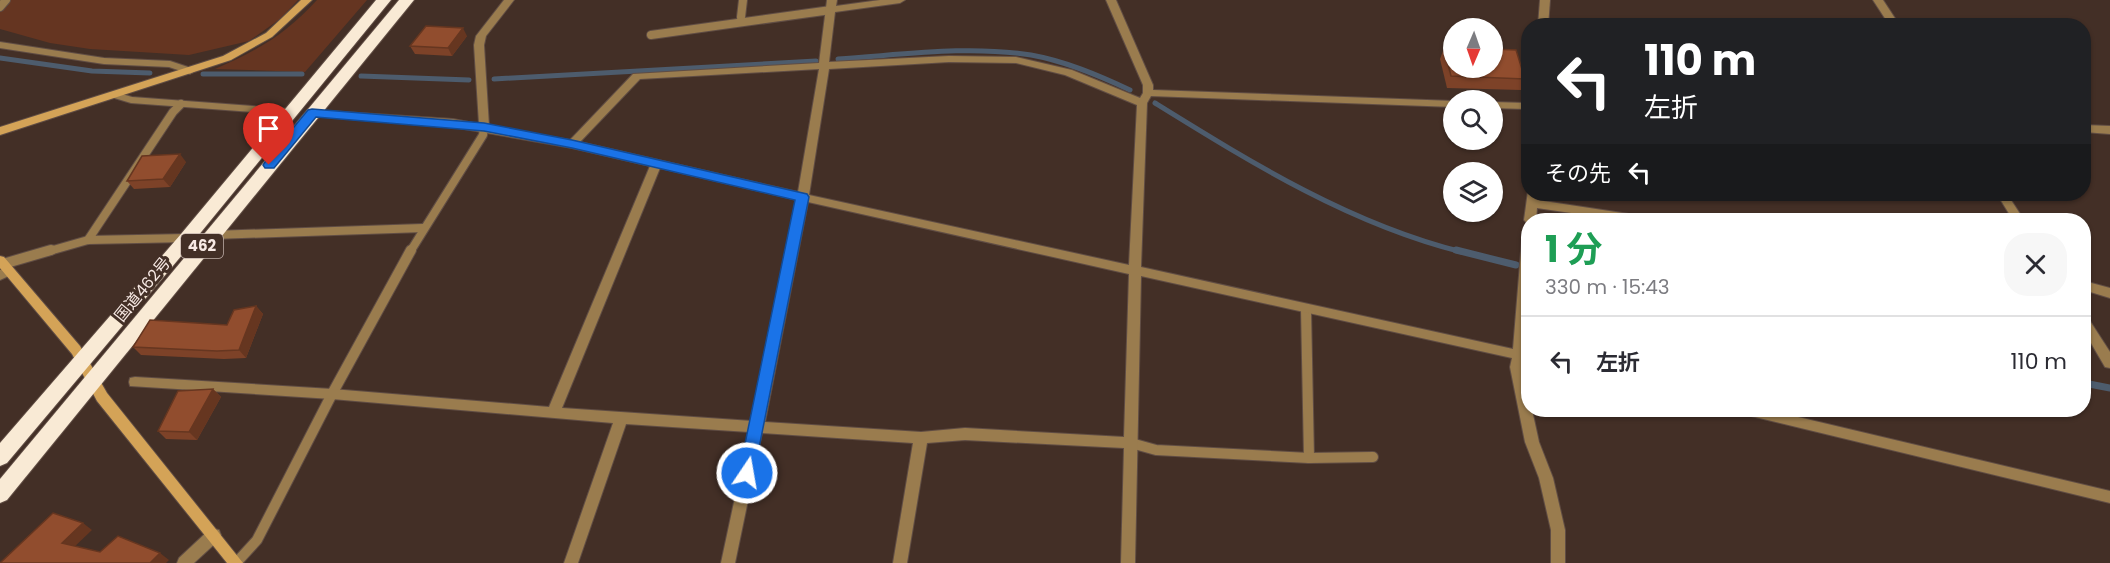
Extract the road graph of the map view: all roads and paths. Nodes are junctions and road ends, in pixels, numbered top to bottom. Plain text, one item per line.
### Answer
1 (6, 0) edge
2 (307, 0) edge
3 (384, 0) edge
4 (407, 0) edge
5 (509, 0) edge
6 (743, 0) edge
7 (900, 0) edge
8 (1111, 0) edge
9 (1545, 0) edge
10 (1878, 0) edge
11 (831, 5) edge
12 (0, 7) edge
13 (741, 17) dead end
14 (1544, 18) edge
15 (1890, 18) edge
16 (651, 35) dead end
17 (0, 45) edge
18 (825, 66) junction
19 (190, 70) junction
20 (115, 96) junction
21 (1145, 98) junction
22 (181, 104) junction
23 (1443, 104) edge
24 (1503, 105) edge
25 (1521, 106) edge
26 (292, 112) junction
27 (312, 112) junction
28 (484, 127) junction
29 (2091, 129) edge
30 (2110, 130) edge
31 (0, 132) edge
32 (572, 144) junction
33 (656, 165) junction
34 (802, 197) junction
35 (1547, 201) edge
36 (1607, 213) edge
37 (423, 228) junction
38 (211, 236) junction
39 (187, 238) junction
40 (88, 240) junction
41 (3, 268) edge
42 (1135, 271) junction
43 (2091, 288) edge
44 (2110, 293) edge
45 (1306, 309) junction
46 (2091, 332) edge
47 (1521, 355) edge
48 (1521, 360) edge
49 (83, 361) junction
50 (2110, 363) edge
51 (92, 381) junction
52 (135, 382) dead end
53 (1521, 390) edge
54 (332, 394) junction
55 (553, 413) junction
56 (1527, 417) edge
57 (1776, 417) edge
58 (621, 418) junction
59 (756, 428) junction
60 (921, 438) junction
61 (1131, 443) junction
62 (0, 457) edge
63 (1373, 457) dead end
64 (1309, 458) junction
65 (0, 494) edge
66 (2110, 497) edge
67 (214, 535) junction
68 (184, 563) edge
69 (236, 563) edge
70 (572, 563) edge
71 (728, 563) edge
72 (900, 563) edge
73 (1128, 563) edge
74 (1558, 563) edge

1 - 12 lane
2 - 19 street
3 - 26 highway, 国道462号 / 462
4 - 27 highway, 国道462号 / 462
5 - 28 street
6 - 13 lane
7 - 11 street
8 - 21 street
9 - 14 street
10 - 15 street
11 - 16 lane
11 - 18 street
17 - 19 street
18 - 21 street
18 - 32 street
18 - 34 street
19 - 20 street
20 - 22 street
20 - 31 street
21 - 23 street
21 - 42 street
22 - 26 street
22 - 40 lane
24 - 25 street
26 - 39 highway, 国道462号 / 462
27 - 28 street
27 - 38 highway, 国道462号 / 462
28 - 32 street
28 - 37 lane
29 - 30 street
32 - 33 street
33 - 34 street
33 - 55 street
34 - 42 street
34 - 59 street
35 - 36 street
37 - 38 lane
37 - 54 lane
38 - 51 highway, 国道462号 / 462
39 - 40 lane
39 - 49 highway, 国道462号 / 462
40 - 41 lane
41 - 49 street
42 - 45 street
42 - 61 street
43 - 44 street
45 - 47 street
45 - 64 lane
46 - 50 street
48 - 53 street
49 - 51 street
49 - 62 highway, 国道462号 / 462
51 - 65 highway, 国道462号 / 462
51 - 67 street
52 - 54 street
54 - 55 street
54 - 69 lane
55 - 58 street
56 - 74 street
57 - 66 street
58 - 59 street
58 - 70 street
59 - 60 street
59 - 71 street
60 - 61 street
60 - 72 street
61 - 64 lane
61 - 73 street
63 - 64 lane
67 - 68 street
67 - 69 street

